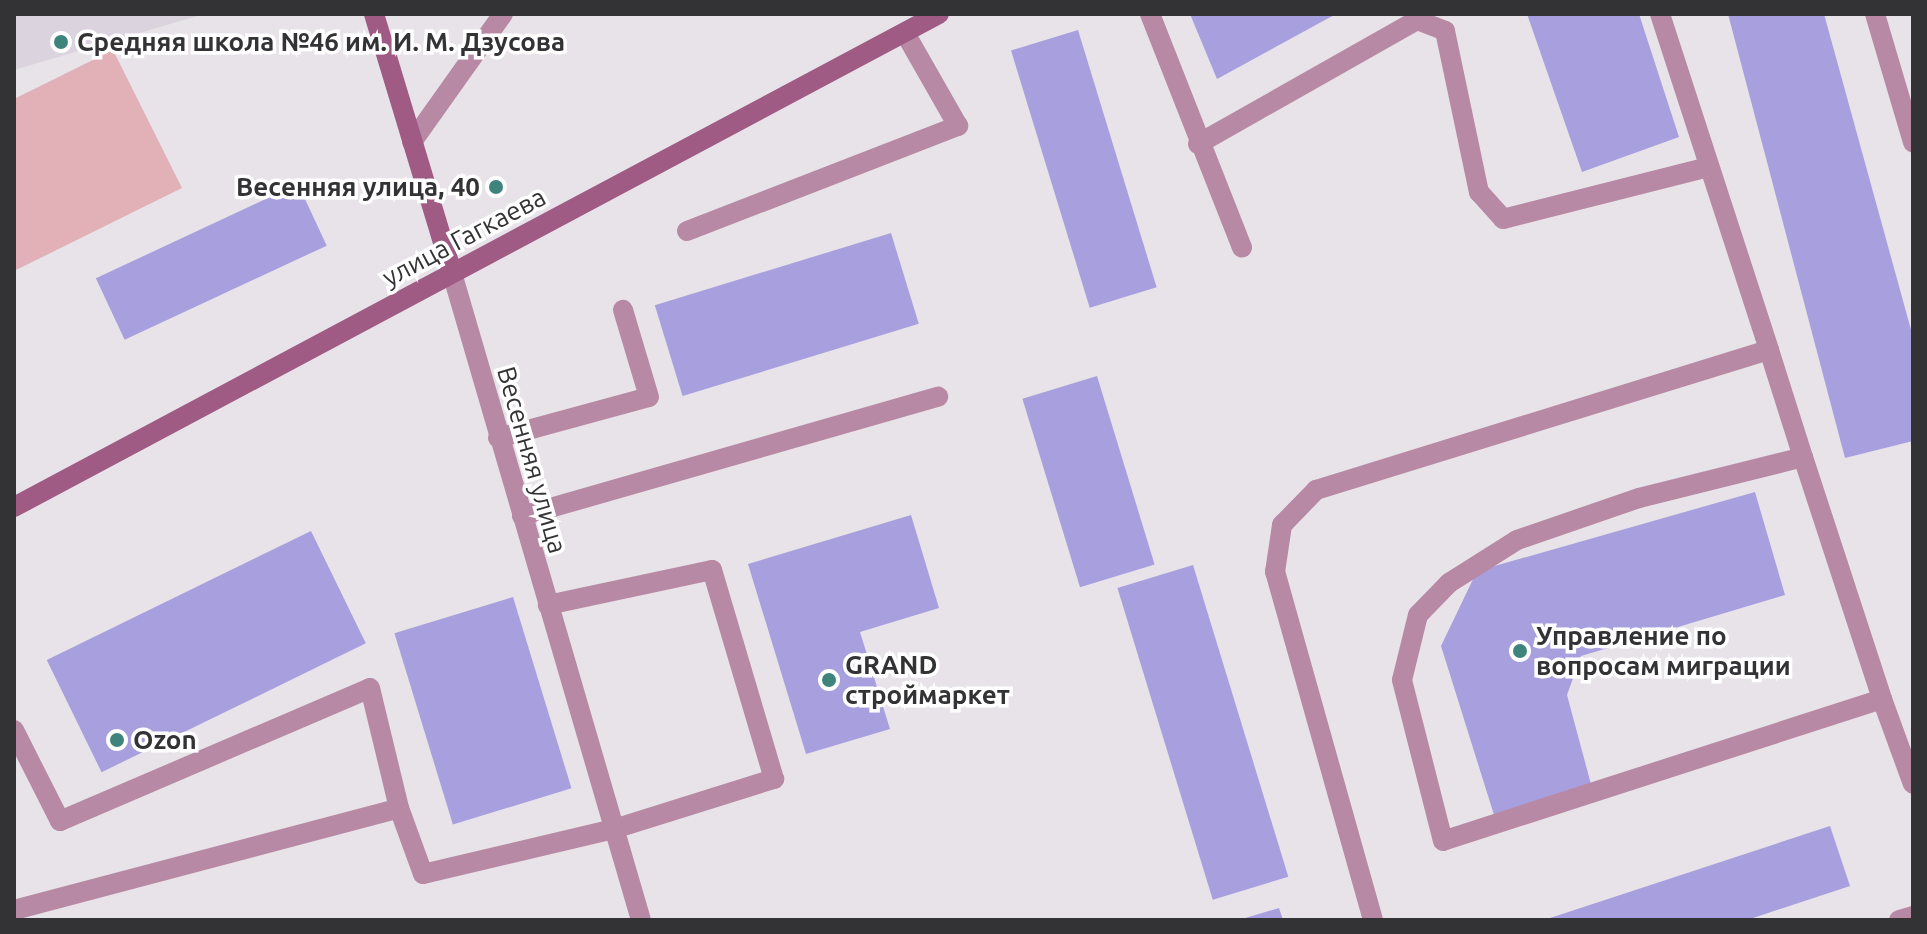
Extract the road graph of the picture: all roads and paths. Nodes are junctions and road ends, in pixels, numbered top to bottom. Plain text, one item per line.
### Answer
1 (374, 14) edge
2 (503, 14) edge
3 (939, 14) edge
4 (1150, 14) edge
5 (1660, 14) edge
6 (1875, 14) edge
7 (905, 33) junction
8 (412, 142) junction
9 (1913, 142) edge
10 (1198, 144) junction
11 (1709, 167) junction
12 (687, 231) dead end
13 (1242, 248) dead end
14 (452, 273) junction
15 (623, 310) dead end
16 (1769, 350) junction
17 (938, 397) dead end
18 (498, 438) junction
19 (1803, 457) junction
20 (14, 507) edge
21 (522, 516) junction
22 (548, 605) junction
23 (1882, 699) junction
24 (14, 730) edge
25 (1913, 784) edge
26 (399, 808) junction
27 (614, 829) junction
28 (14, 910) edge
29 (1913, 916) edge
30 (641, 920) edge
31 (1373, 920) edge
32 (1899, 920) edge

1 - 8 street, Весенняя улица
2 - 8 street
3 - 7 street, улица Гагкаева
4 - 10 street
5 - 11 street
6 - 9 street
7 - 12 street
7 - 14 street, улица Гагкаева
8 - 14 street, Весенняя улица
10 - 11 street
10 - 13 street
11 - 16 street
14 - 18 street, Весенняя улица
14 - 20 street, улица Гагкаева
15 - 18 street
16 - 19 street
16 - 31 street
17 - 21 street
18 - 21 street, Весенняя улица
19 - 23 street
19 - 23 street
21 - 22 street, Весенняя улица
22 - 27 street, Весенняя улица
22 - 27 street
23 - 25 street
24 - 26 street
26 - 27 street
26 - 28 street
27 - 30 street, Весенняя улица
29 - 32 street

